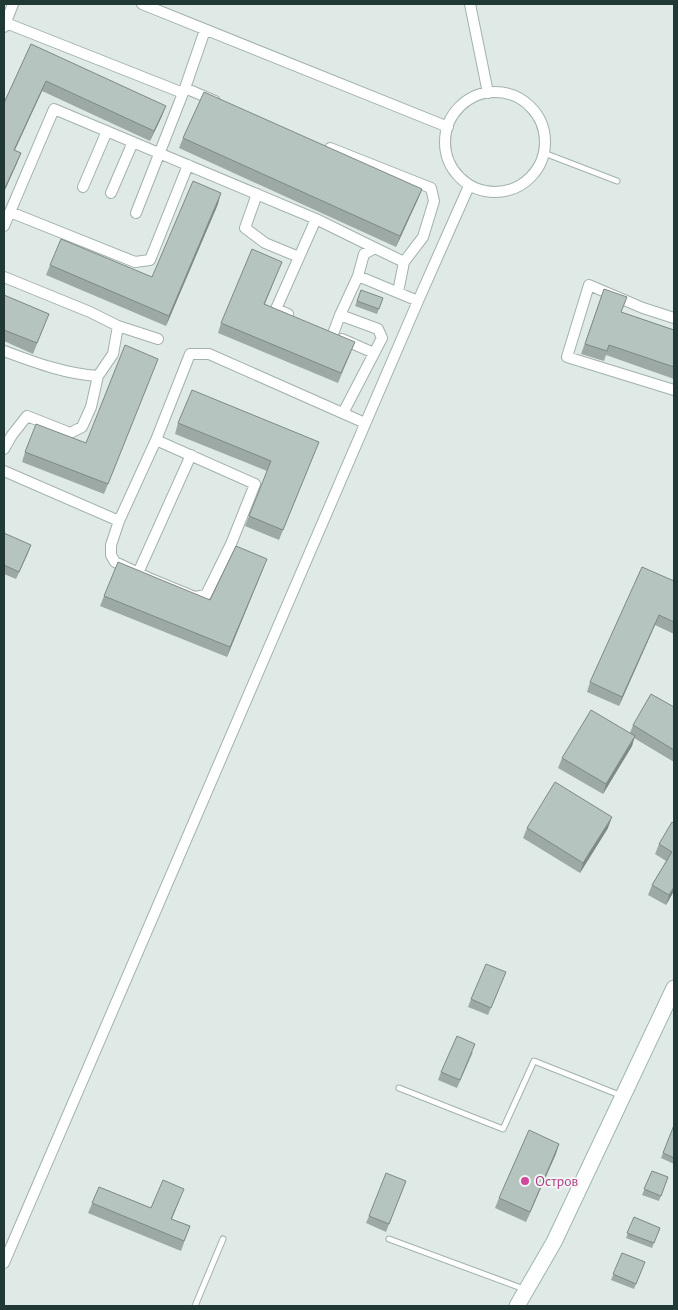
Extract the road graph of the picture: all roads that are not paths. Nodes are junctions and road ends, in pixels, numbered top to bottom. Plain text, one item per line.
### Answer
1 (13, 4) edge
2 (142, 4) edge
3 (470, 4) edge
4 (5, 25) edge
5 (205, 30) junction
6 (185, 91) junction
7 (488, 93) junction
8 (221, 104) edge
9 (448, 127) junction
10 (107, 131) junction
11 (133, 142) junction
12 (318, 144) edge
13 (160, 153) junction
14 (544, 153) junction
15 (188, 165) junction
16 (617, 181) dead end
17 (470, 186) junction
18 (83, 187) dead end
19 (111, 193) dead end
20 (257, 194) junction
21 (10, 212) junction
22 (136, 213) dead end
23 (316, 219) junction
24 (4, 226) edge
25 (375, 248) junction
26 (298, 257) junction
27 (404, 262) junction
28 (358, 276) junction
29 (4, 278) edge
30 (398, 292) junction
31 (418, 300) junction
32 (340, 315) junction
33 (674, 318) edge
34 (300, 320) edge
35 (118, 326) junction
36 (158, 339) dead end
37 (4, 351) edge
38 (374, 353) junction
39 (98, 376) junction
40 (674, 390) edge
41 (343, 413) junction
42 (365, 423) junction
43 (8, 433) edge
44 (156, 440) junction
45 (4, 449) edge
46 (191, 455) junction
47 (4, 471) edge
48 (118, 520) junction
49 (138, 573) junction
50 (674, 988) edge
51 (399, 1088) dead end
52 (622, 1096) junction
53 (223, 1239) dead end
54 (388, 1239) dead end
55 (4, 1263) edge
56 (527, 1290) junction
57 (195, 1306) edge
58 (517, 1306) edge

1 - 4 street
2 - 5 street
3 - 7 street
4 - 6 street
5 - 6 street
5 - 9 street
6 - 8 street
6 - 13 street
7 - 9 street
7 - 14 street
9 - 17 street
10 - 11 street
10 - 18 street
10 - 21 street
11 - 13 street
11 - 19 street
12 - 27 street
13 - 15 street
13 - 22 street
14 - 16 lane
14 - 17 street
15 - 20 street
15 - 21 street
17 - 31 street
20 - 23 street
20 - 26 street
21 - 24 street
23 - 25 street
23 - 26 street
25 - 27 street
25 - 28 street
26 - 34 street
27 - 30 street
28 - 30 street
28 - 32 street
29 - 35 street
30 - 31 street
31 - 42 street
32 - 38 street
32 - 38 street
33 - 40 street
35 - 36 street
35 - 39 street
37 - 39 street
38 - 41 street
39 - 43 street
41 - 42 street
41 - 44 street
42 - 55 street
43 - 45 street
44 - 46 street
44 - 48 street
46 - 49 street
46 - 49 street
47 - 48 street
48 - 49 street
50 - 52 street
51 - 52 lane
52 - 56 street
53 - 57 lane
54 - 56 lane
56 - 58 street

